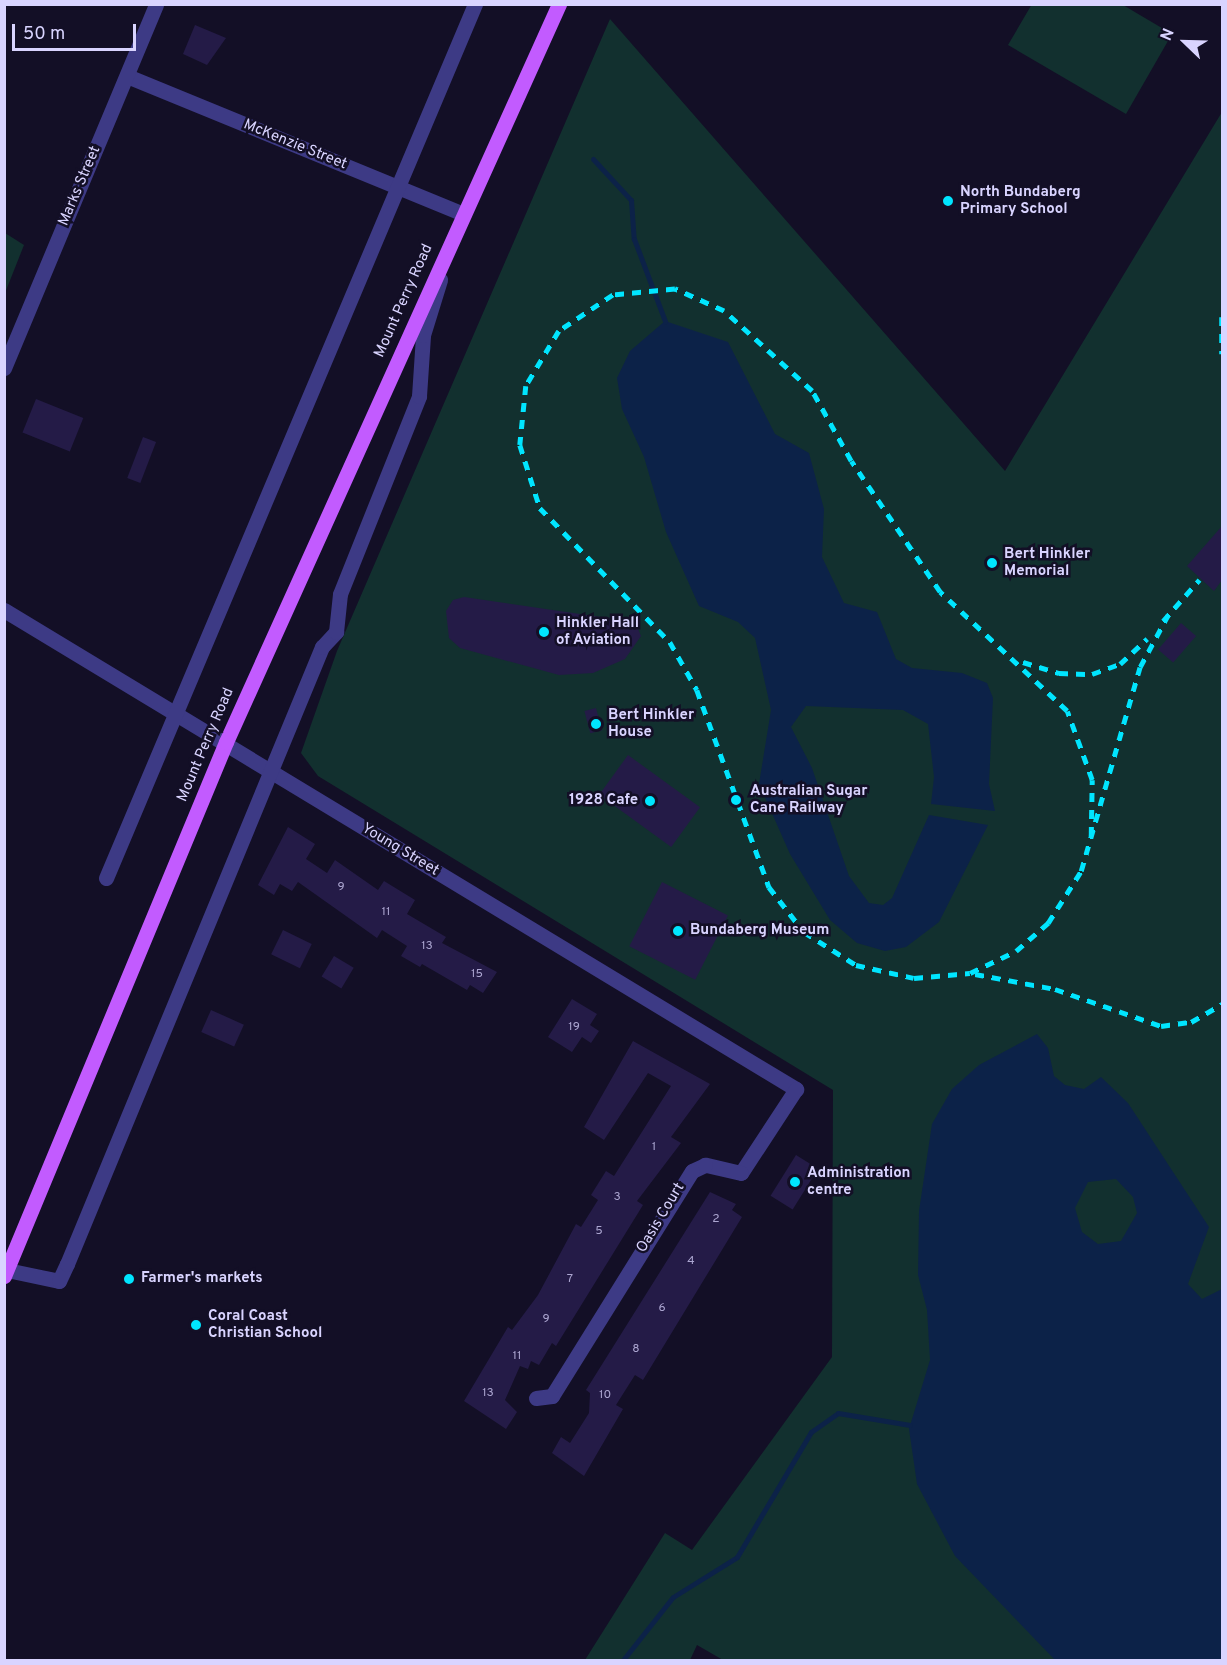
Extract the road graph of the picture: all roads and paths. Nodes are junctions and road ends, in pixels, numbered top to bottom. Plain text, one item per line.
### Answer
1 (156, 4) edge
2 (476, 4) edge
3 (559, 4) edge
4 (127, 76) junction
5 (398, 188) junction
6 (464, 214) junction
7 (454, 234) junction
8 (4, 368) edge
9 (4, 610) edge
10 (175, 711) junction
11 (226, 742) junction
12 (270, 771) junction
13 (106, 878) dead end
14 (796, 1089) joint
15 (6, 1273) edge
16 (549, 1401) dead end

1 - 4 street, Marks Street
2 - 5 street
3 - 6 main road, Mount Perry Road
4 - 5 street, McKenzie Street
4 - 8 street, Marks Street
5 - 6 street, McKenzie Street
5 - 10 street
6 - 7 main road, Mount Perry Road
7 - 11 main road, Mount Perry Road
7 - 12 street, Mount Perry Road
9 - 10 street, Young Street
10 - 11 street, Young Street
10 - 13 street
11 - 12 street, Young Street
11 - 15 main road, Mount Perry Road
12 - 14 street, Young Street
12 - 15 street, Mount Perry Road
14 - 16 street, Oasis Court

